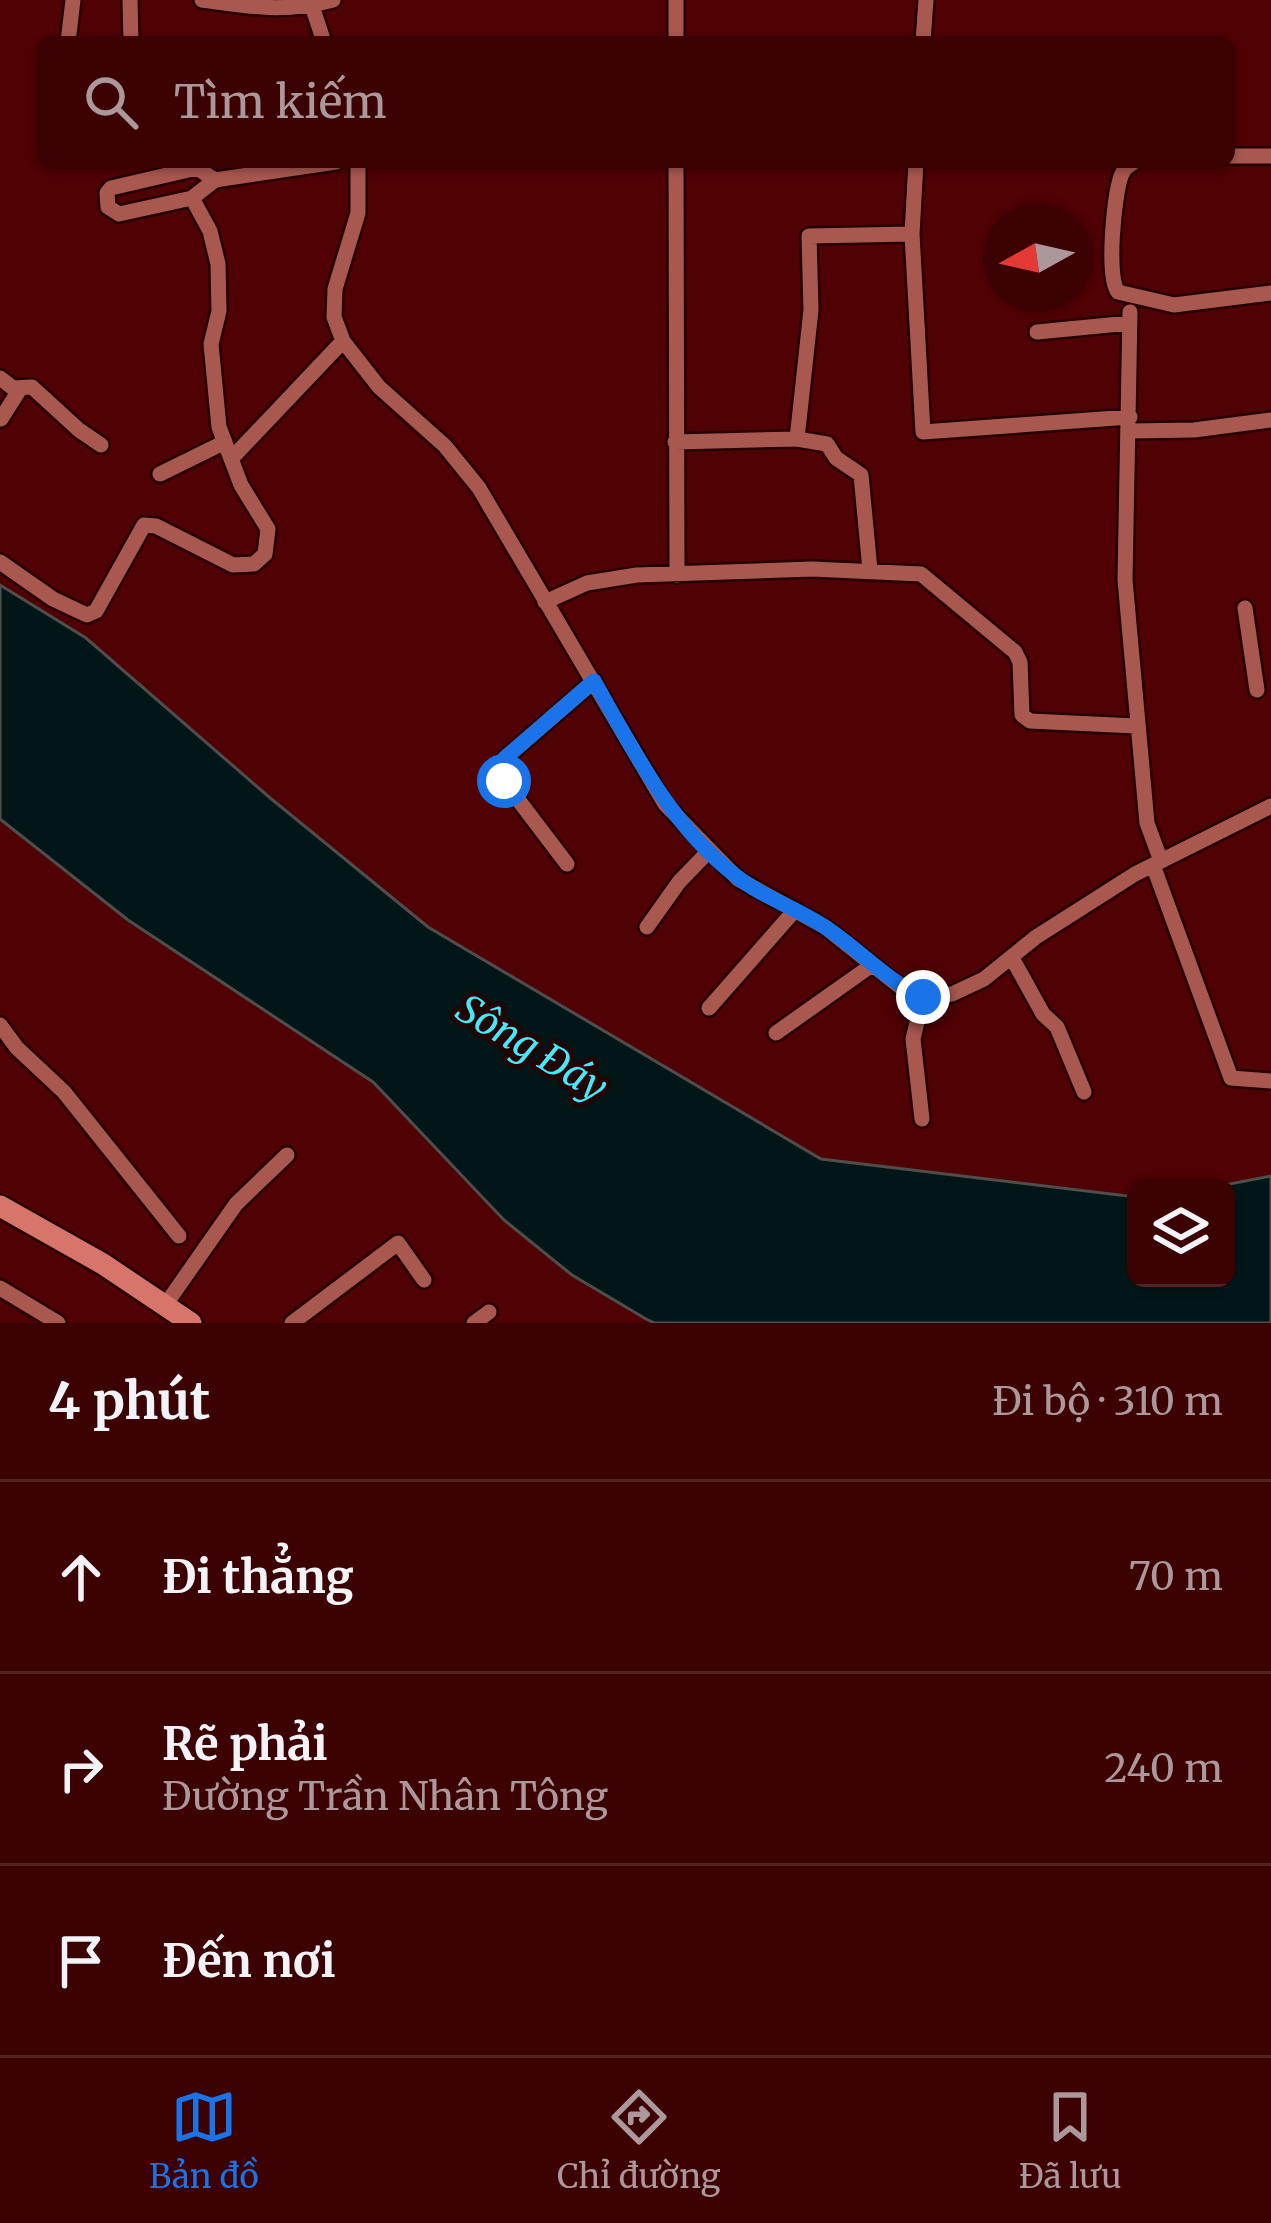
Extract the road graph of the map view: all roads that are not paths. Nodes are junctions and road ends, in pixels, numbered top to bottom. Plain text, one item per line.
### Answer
1 (73, 0) edge
2 (130, 0) edge
3 (202, 0) edge
4 (333, 0) edge
5 (676, 0) edge
6 (926, 0) edge
7 (311, 3) edge
8 (69, 36) edge
9 (131, 36) edge
10 (322, 36) edge
11 (676, 36) edge
12 (923, 36) edge
13 (1271, 155) edge
14 (1235, 156) edge
15 (166, 168) edge
16 (197, 168) edge
17 (293, 168) edge
18 (358, 168) edge
19 (676, 168) edge
20 (916, 168) edge
21 (1126, 168) edge
22 (215, 180) junction
23 (192, 198) junction
24 (912, 234) junction
25 (1271, 293) edge
26 (1036, 332) dead end
27 (343, 341) junction
28 (0, 378) edge
29 (20, 389) junction
30 (2, 419) edge
31 (1271, 420) edge
32 (1130, 424) junction
33 (797, 439) junction
34 (675, 442) junction
35 (101, 445) dead end
36 (228, 450) junction
37 (160, 474) dead end
38 (0, 562) edge
39 (870, 570) junction
40 (677, 574) junction
41 (545, 602) junction
42 (1245, 608) dead end
43 (1263, 669) edge
44 (594, 681) junction
45 (1257, 690) dead end
46 (1136, 726) junction
47 (1271, 806) edge
48 (708, 851) junction
49 (1157, 863) junction
50 (567, 864) dead end
51 (795, 910) junction
52 (647, 927) dead end
53 (1012, 958) junction
54 (872, 965) junction
55 (923, 997) junction
56 (709, 1008) dead end
57 (0, 1025) edge
58 (776, 1033) dead end
59 (1271, 1081) edge
60 (1084, 1092) dead end
61 (922, 1118) dead end
62 (287, 1156) dead end
63 (0, 1206) edge
64 (179, 1236) dead end
65 (424, 1280) dead end
66 (0, 1288) edge
67 (166, 1304) junction
68 (489, 1312) dead end
69 (58, 1323) edge
70 (190, 1323) edge
71 (292, 1323) edge
72 (474, 1323) edge

1 - 8 street
2 - 9 street
3 - 7 street
4 - 7 street
5 - 11 street
6 - 12 street
7 - 10 street
13 - 14 street
15 - 23 street
16 - 22 street
17 - 22 street
18 - 27 street
19 - 34 street
20 - 24 street
21 - 25 street
22 - 23 street
23 - 36 street
24 - 32 street
24 - 33 street
26 - 32 street
27 - 36 street
27 - 41 street
28 - 29 street
29 - 30 street
29 - 35 street
31 - 32 street
32 - 46 street
33 - 34 street
33 - 39 street
34 - 40 street
36 - 37 street
36 - 38 street
39 - 40 street
39 - 46 street
40 - 41 street
41 - 44 street
42 - 43 street
43 - 45 street
44 - 48 street
44 - 50 street
46 - 49 street
47 - 49 street
48 - 51 street
48 - 52 street
49 - 53 street
49 - 59 street
51 - 54 street
51 - 56 street
53 - 55 street
53 - 60 street
54 - 55 street
54 - 58 street
55 - 61 street
57 - 64 street
62 - 67 street
63 - 67 main road
65 - 71 street
66 - 69 street
67 - 70 main road
68 - 72 street

